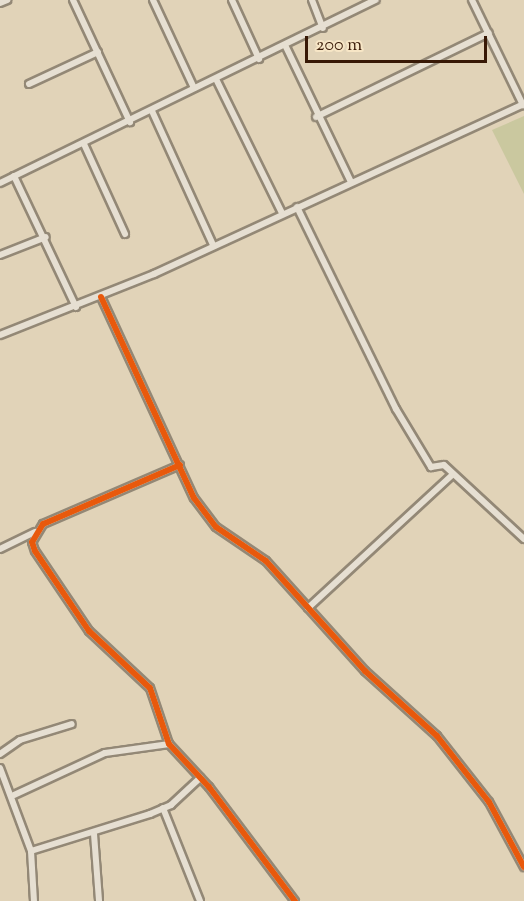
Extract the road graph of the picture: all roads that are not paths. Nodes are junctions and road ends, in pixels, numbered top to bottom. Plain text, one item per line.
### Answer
1 (7, 0) edge
2 (73, 0) edge
3 (153, 0) edge
4 (232, 0) edge
5 (312, 0) edge
6 (376, 0) edge
7 (472, 0) edge
8 (0, 3) edge
9 (323, 28) junction
10 (489, 33) junction
11 (286, 47) junction
12 (98, 52) junction
13 (259, 59) junction
14 (216, 79) junction
15 (29, 84) dead end
16 (194, 88) junction
17 (523, 104) edge
18 (152, 111) junction
19 (316, 117) junction
20 (130, 122) junction
21 (84, 144) junction
22 (14, 176) junction
23 (351, 182) junction
24 (0, 183) edge
25 (297, 207) junction
26 (282, 213) junction
27 (125, 234) dead end
28 (46, 237) junction
29 (213, 245) junction
30 (0, 255) edge
31 (101, 297) junction
32 (76, 307) junction
33 (0, 335) edge
34 (180, 465) junction
35 (453, 474) junction
36 (35, 532) junction
37 (524, 538) edge
38 (0, 549) edge
39 (308, 608) junction
40 (72, 724) dead end
41 (169, 744) junction
42 (0, 754) edge
43 (0, 768) edge
44 (200, 778) junction
45 (14, 795) junction
46 (163, 808) junction
47 (94, 834) junction
48 (31, 851) junction
49 (524, 867) edge
50 (34, 901) edge
51 (99, 901) edge
52 (200, 901) edge
53 (296, 901) edge

1 - 8 street
2 - 12 street
3 - 16 street
4 - 13 street
5 - 9 street
6 - 9 street
7 - 10 street
9 - 11 street
10 - 17 street
10 - 19 street
11 - 13 street
11 - 19 street
12 - 15 street
12 - 20 street
13 - 14 street
14 - 16 street
14 - 26 street
16 - 18 street
17 - 23 street
18 - 20 street
18 - 29 street
19 - 23 street
20 - 21 street
21 - 22 street
21 - 27 street
22 - 24 street
22 - 28 street
23 - 25 street
25 - 26 street
25 - 35 street
26 - 29 street
28 - 30 street
28 - 32 street
29 - 31 street
31 - 32 street
31 - 34 street
32 - 33 street
34 - 36 street
34 - 39 street
35 - 37 street
35 - 39 street
36 - 38 street
36 - 41 street
39 - 49 street
40 - 42 street
41 - 44 street
41 - 45 street
43 - 45 street
44 - 46 street
44 - 53 street
45 - 48 street
46 - 47 street
46 - 52 street
47 - 48 street
47 - 51 street
48 - 50 street

